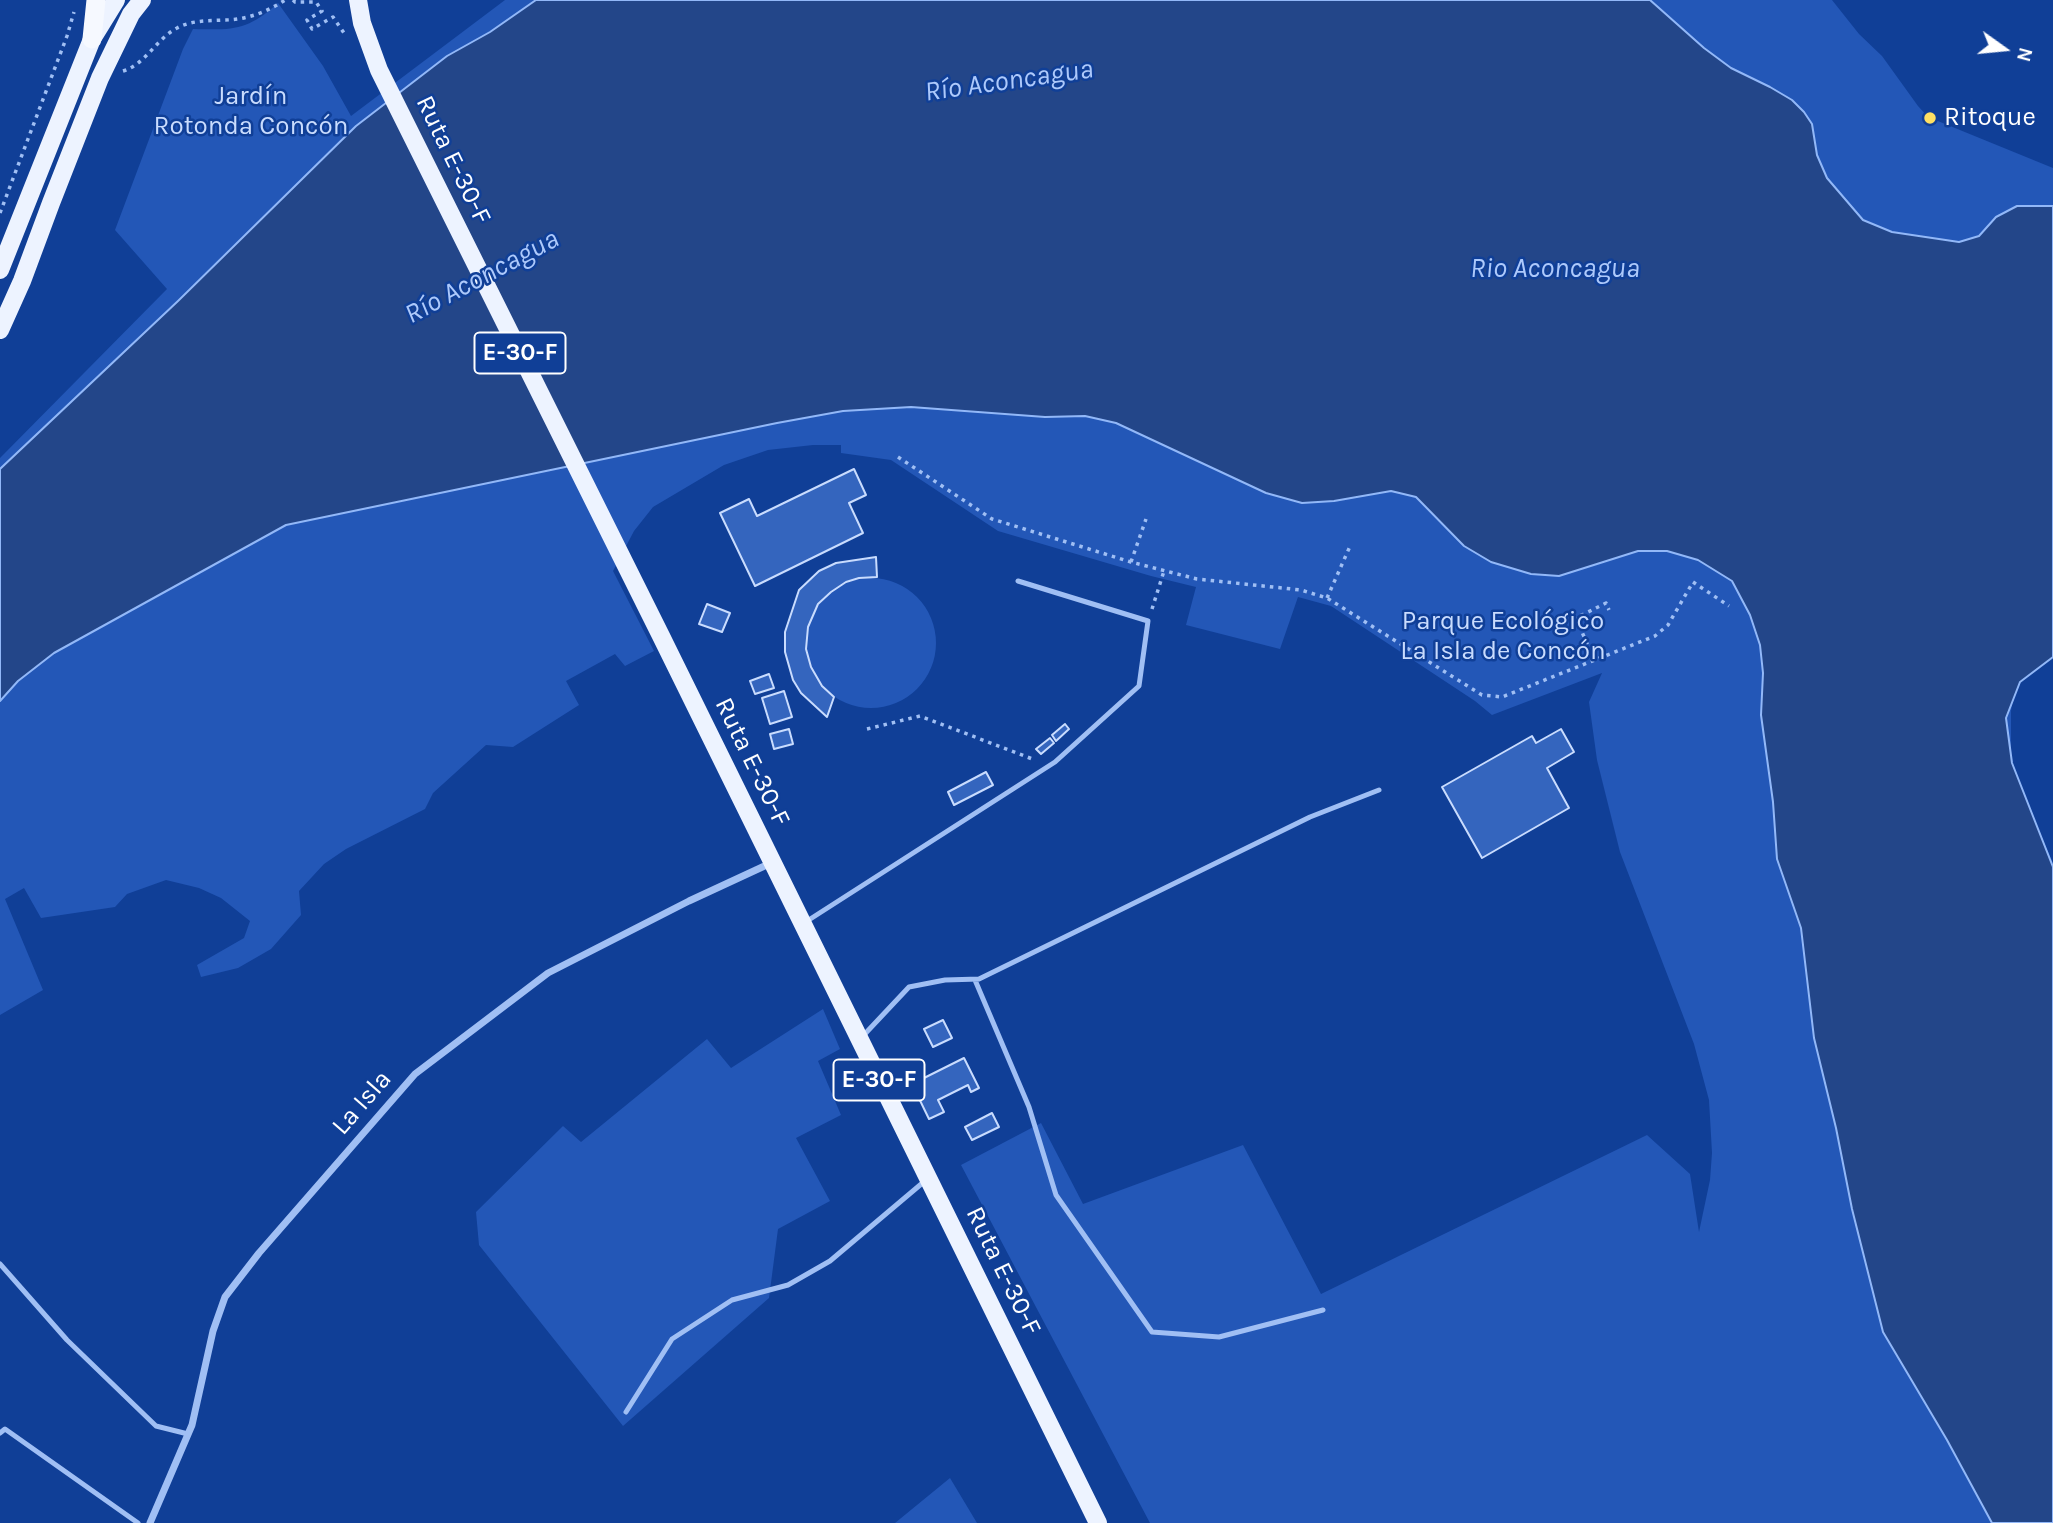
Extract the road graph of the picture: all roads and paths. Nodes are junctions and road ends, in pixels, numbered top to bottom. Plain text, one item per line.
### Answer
1 (96, 0) edge
2 (116, 0) edge
3 (142, 0) edge
4 (285, 0) edge
5 (293, 0) edge
6 (343, 0) edge
7 (358, 0) edge
8 (75, 7) dead end
9 (362, 23) junction
10 (92, 38) junction
11 (347, 42) dead end
12 (100, 78) junction
13 (0, 214) edge
14 (0, 270) edge
15 (0, 330) edge
16 (898, 457) dead end
17 (1146, 519) dead end
18 (1351, 544) dead end
19 (1130, 562) junction
20 (1164, 570) junction
21 (1018, 581) dead end
22 (1327, 598) junction
23 (1728, 606) dead end
24 (1609, 610) dead end
25 (1148, 621) junction
26 (1594, 660) junction
27 (867, 729) dead end
28 (1050, 766) junction
29 (1379, 790) dead end
30 (772, 862) junction
31 (803, 924) junction
32 (975, 980) junction
33 (860, 1040) junction
34 (928, 1178) junction
35 (0, 1264) edge
36 (1324, 1310) dead end
37 (626, 1412) dead end
38 (2, 1429) edge
39 (188, 1434) junction
40 (138, 1523) edge
41 (150, 1523) edge
42 (1098, 1523) edge

1 - 10 highway
2 - 10 main road
3 - 12 main road
4 - 12 path
5 - 11 path
6 - 9 main road, Ruta E-30-F / E-30-F
7 - 9 main road, Ruta E-30-F / E-30-F
8 - 13 path
9 - 30 main road, Ruta E-30-F / E-30-F
10 - 14 main road
12 - 15 main road
16 - 19 path
17 - 19 path
18 - 22 path
19 - 20 path
20 - 22 path
20 - 25 path
21 - 25 lane
22 - 26 path
23 - 26 path
24 - 26 path
25 - 28 lane
27 - 28 path
28 - 31 lane
29 - 32 lane
30 - 31 main road, Ruta E-30-F / E-30-F
30 - 39 street, La Isla
31 - 33 main road, Ruta E-30-F / E-30-F
32 - 33 lane
32 - 36 lane
33 - 34 main road, Ruta E-30-F / E-30-F
34 - 37 lane
34 - 42 main road, Ruta E-30-F / E-30-F
35 - 39 lane
38 - 40 lane
39 - 41 street, La Isla

